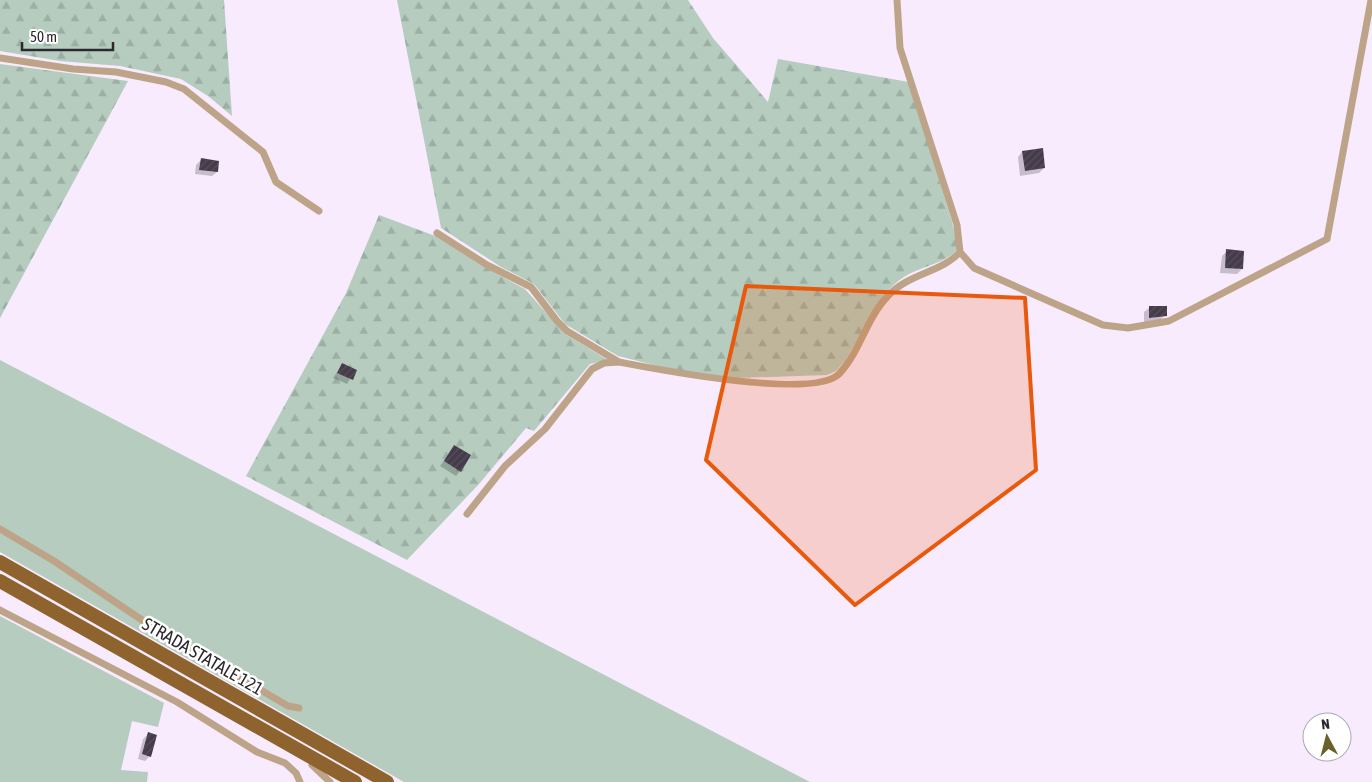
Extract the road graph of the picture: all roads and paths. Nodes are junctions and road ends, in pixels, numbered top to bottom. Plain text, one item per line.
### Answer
1 (897, 0) edge
2 (1370, 0) edge
3 (0, 58) edge
4 (319, 211) dead end
5 (437, 233) dead end
6 (960, 252) junction
7 (619, 362) junction
8 (467, 514) dead end
9 (0, 529) edge
10 (0, 562) edge
11 (0, 581) edge
12 (0, 610) edge
13 (174, 679) junction
14 (299, 708) dead end
15 (300, 782) edge
16 (330, 782) edge
17 (355, 782) edge
18 (388, 782) edge

1 - 6 lane
2 - 6 lane
3 - 4 lane
5 - 7 lane
6 - 7 lane
7 - 8 lane
9 - 14 lane
10 - 18 main road, STRADA STATALE 121
11 - 13 main road, STRADA STATALE 121
12 - 15 lane
13 - 16 lane
13 - 17 main road, STRADA STATALE 121

